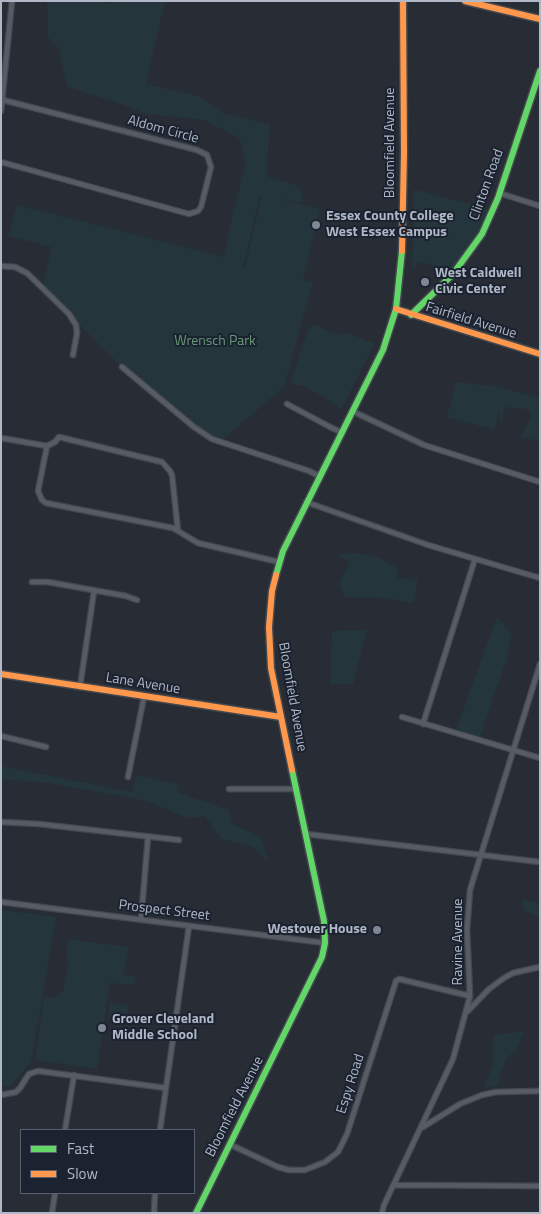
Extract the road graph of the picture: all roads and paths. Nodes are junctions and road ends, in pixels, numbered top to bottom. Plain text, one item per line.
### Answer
1 (12, 1) edge
2 (403, 1) edge
3 (465, 1) edge
4 (540, 18) edge
5 (540, 71) edge
6 (3, 100) junction
7 (1, 112) edge
8 (1, 162) edge
9 (499, 194) junction
10 (540, 206) edge
11 (1, 266) edge
12 (396, 309) junction
13 (411, 315) junction
14 (540, 354) edge
15 (73, 355) dead end
16 (122, 366) dead end
17 (287, 404) dead end
18 (352, 411) junction
19 (341, 432) junction
20 (1, 438) edge
21 (46, 446) junction
22 (318, 476) junction
23 (540, 482) edge
24 (306, 502) junction
25 (178, 531) junction
26 (475, 559) junction
27 (279, 562) junction
28 (540, 578) edge
29 (32, 582) dead end
30 (94, 590) junction
31 (137, 600) dead end
32 (540, 664) edge
33 (1, 674) edge
34 (80, 687) junction
35 (144, 697) junction
36 (281, 716) junction
37 (402, 717) dead end
38 (423, 724) junction
39 (1, 736) edge
40 (46, 747) dead end
41 (513, 749) junction
42 (540, 758) edge
43 (128, 778) dead end
44 (229, 788) dead end
45 (296, 789) junction
46 (1, 822) edge
47 (306, 834) junction
48 (148, 837) junction
49 (178, 840) dead end
50 (480, 854) junction
51 (540, 862) edge
52 (1, 902) edge
53 (141, 920) junction
54 (189, 926) junction
55 (325, 943) junction
56 (540, 967) edge
57 (470, 996) junction
58 (467, 1012) junction
59 (74, 1075) junction
60 (166, 1088) junction
61 (540, 1091) edge
62 (1, 1094) edge
63 (421, 1127) junction
64 (65, 1129) edge
65 (160, 1129) edge
66 (229, 1144) junction
67 (394, 1185) junction
68 (540, 1186) edge
69 (55, 1194) edge
70 (155, 1194) edge
71 (52, 1213) edge
72 (154, 1213) edge
73 (196, 1213) edge
74 (382, 1213) edge

1 - 6 street
2 - 12 main road, Bloomfield Avenue
3 - 4 main road
5 - 9 main road, Clinton Road
6 - 7 street
6 - 8 street, Aldom Circle
9 - 10 street
9 - 13 main road, Clinton Road
11 - 15 street
12 - 13 main road, Fairfield Avenue
12 - 18 main road, Bloomfield Avenue
13 - 14 main road, Fairfield Avenue
16 - 22 street
17 - 19 street
18 - 19 main road, Bloomfield Avenue
18 - 23 street
19 - 22 main road, Bloomfield Avenue
20 - 21 street
21 - 25 street
21 - 25 street
22 - 24 main road, Bloomfield Avenue
24 - 26 street
24 - 27 main road, Bloomfield Avenue
25 - 27 street
26 - 28 street
26 - 38 street
27 - 36 main road, Bloomfield Avenue
29 - 30 street
30 - 31 street
30 - 34 street
32 - 41 street, Ravine Avenue
33 - 34 main road, Lane Avenue
34 - 35 main road, Lane Avenue
35 - 36 main road, Lane Avenue
35 - 43 street
36 - 45 main road, Bloomfield Avenue
37 - 38 street
38 - 41 street
39 - 40 street
41 - 42 street
41 - 50 street, Ravine Avenue
44 - 45 street
45 - 47 main road, Bloomfield Avenue
46 - 48 street
47 - 50 street
47 - 55 main road, Bloomfield Avenue
48 - 49 street
48 - 53 street
50 - 51 street
50 - 57 street, Ravine Avenue
52 - 53 street, Prospect Street
53 - 54 street, Prospect Street
54 - 55 street, Prospect Street
54 - 60 street
55 - 66 main road, Bloomfield Avenue
56 - 58 street
57 - 58 street, Ravine Avenue
57 - 66 street, Espy Road
58 - 63 street, Ravine Avenue
59 - 60 street
59 - 62 street
59 - 64 street
60 - 65 street
61 - 63 street
63 - 67 street, Ravine Avenue
66 - 73 main road, Bloomfield Avenue
67 - 68 street
67 - 74 street, Ravine Avenue
69 - 71 street
70 - 72 street

